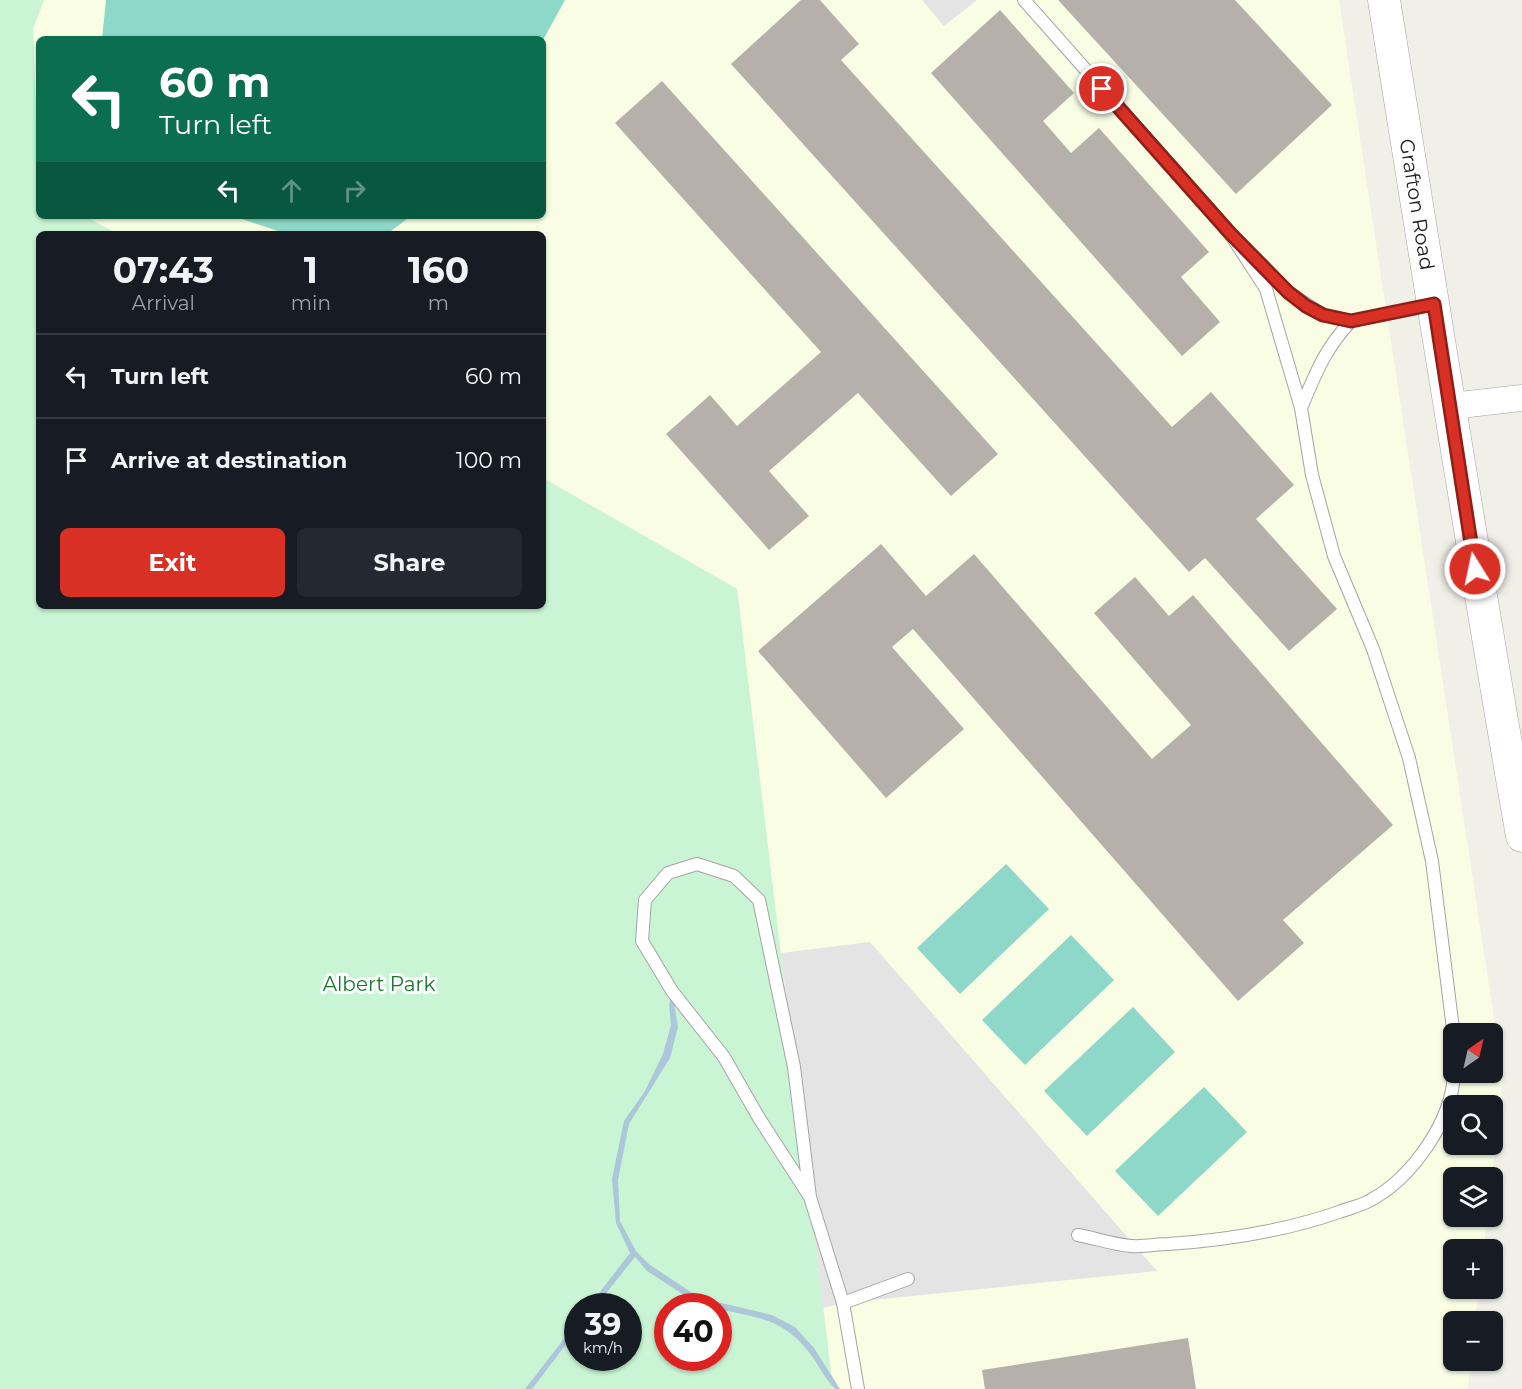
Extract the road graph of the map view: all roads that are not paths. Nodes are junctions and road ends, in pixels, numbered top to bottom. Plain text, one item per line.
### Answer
1 (1024, 0) edge
2 (1384, 0) edge
3 (1229, 232) junction
4 (1434, 304) junction
5 (1351, 321) junction
6 (1522, 398) edge
7 (1451, 406) junction
8 (1301, 408) junction
9 (1522, 836) edge
10 (1452, 1023) edge
11 (1454, 1083) edge
12 (810, 1197) junction
13 (1078, 1235) dead end
14 (908, 1279) dead end
15 (843, 1303) junction
16 (858, 1389) edge

1 - 3 lane
2 - 4 street, Grafton Road
3 - 5 lane
3 - 8 lane
4 - 5 lane
4 - 7 street, Grafton Road
5 - 8 lane
6 - 7 street
7 - 9 street, Grafton Road
8 - 10 lane
11 - 13 lane
12 - 12 lane
12 - 15 lane
14 - 15 lane
15 - 16 lane

